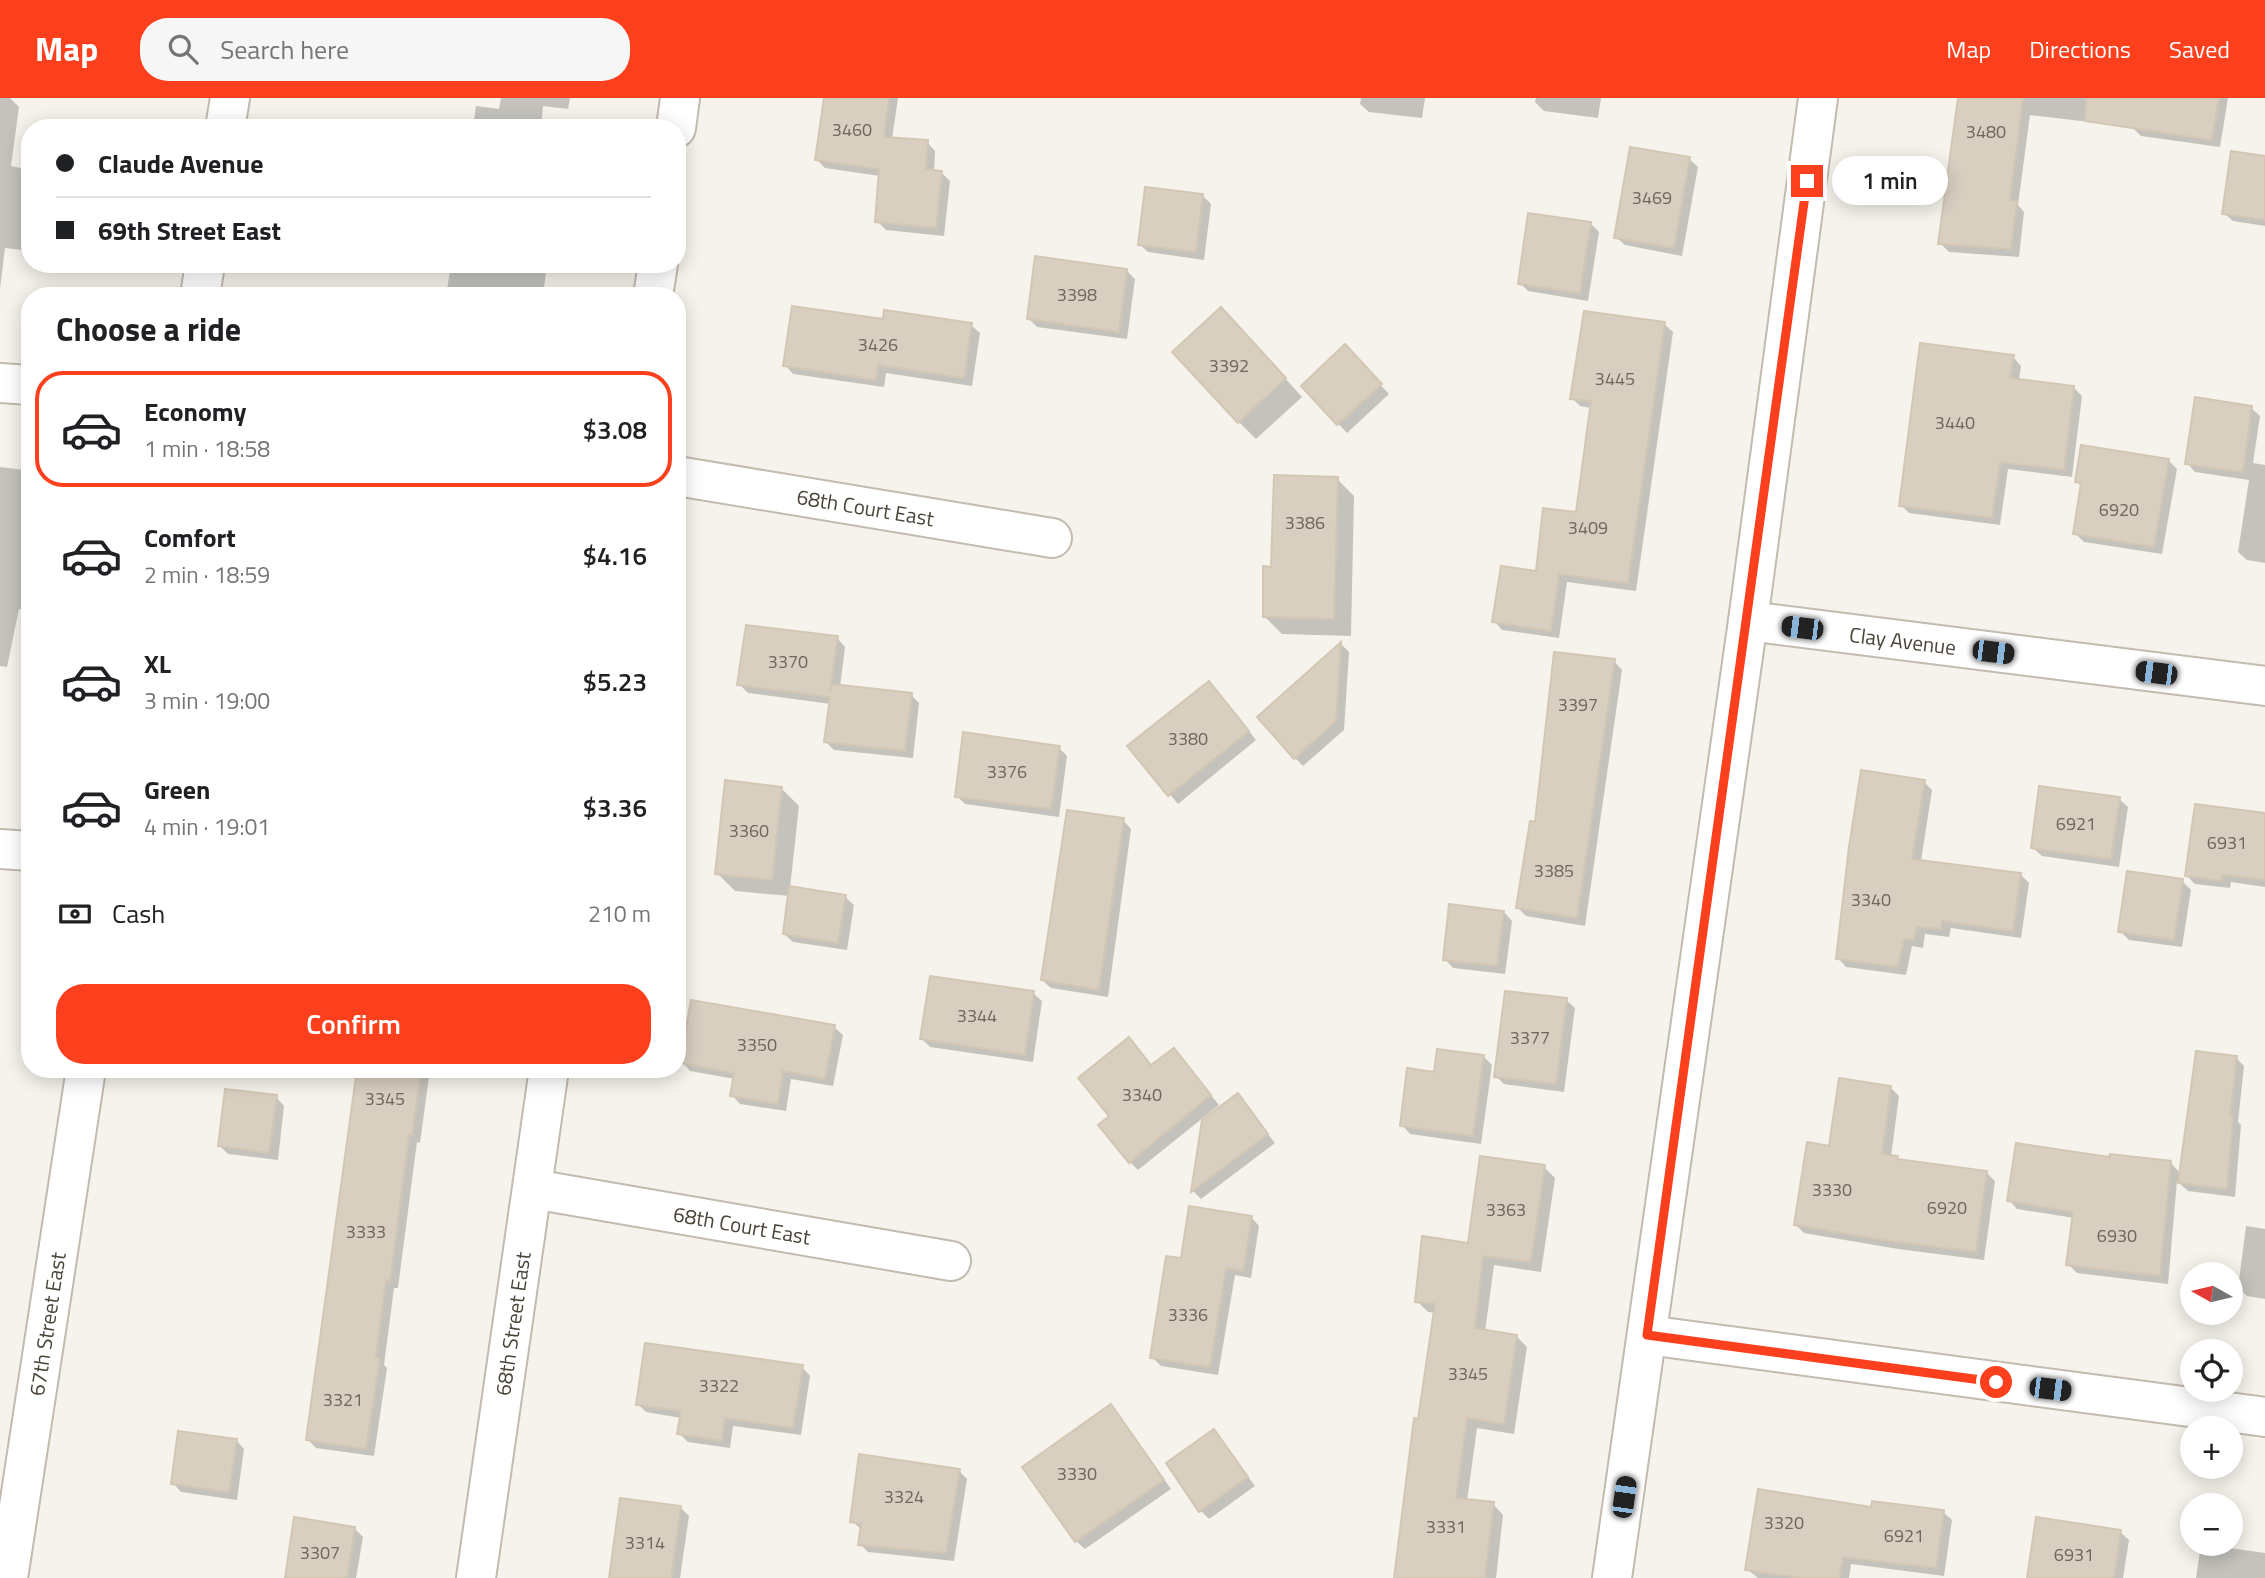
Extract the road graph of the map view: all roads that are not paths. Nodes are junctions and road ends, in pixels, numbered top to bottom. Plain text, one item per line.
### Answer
1 (230, 98) edge
2 (680, 98) edge
3 (1818, 98) edge
4 (226, 119) edge
5 (677, 119) edge
6 (0, 383) edge
7 (21, 384) edge
8 (686, 477) edge
9 (1052, 538) dead end
10 (1748, 621) junction
11 (2265, 686) edge
12 (0, 849) edge
13 (21, 850) edge
14 (85, 1078) edge
15 (548, 1078) edge
16 (533, 1189) junction
17 (951, 1261) dead end
18 (1647, 1335) junction
19 (2265, 1417) edge
20 (8, 1578) edge
21 (477, 1578) edge
22 (1612, 1578) edge

1 - 4 street
2 - 5 street
3 - 10 street
6 - 7 street
8 - 9 street, 68th Court East
10 - 11 street, Clay Avenue
10 - 18 street
12 - 13 street
14 - 20 street, 67th Street East
15 - 16 street, 68th Street East
16 - 17 street, 68th Court East
16 - 21 street, 68th Street East
18 - 19 street
18 - 22 street

